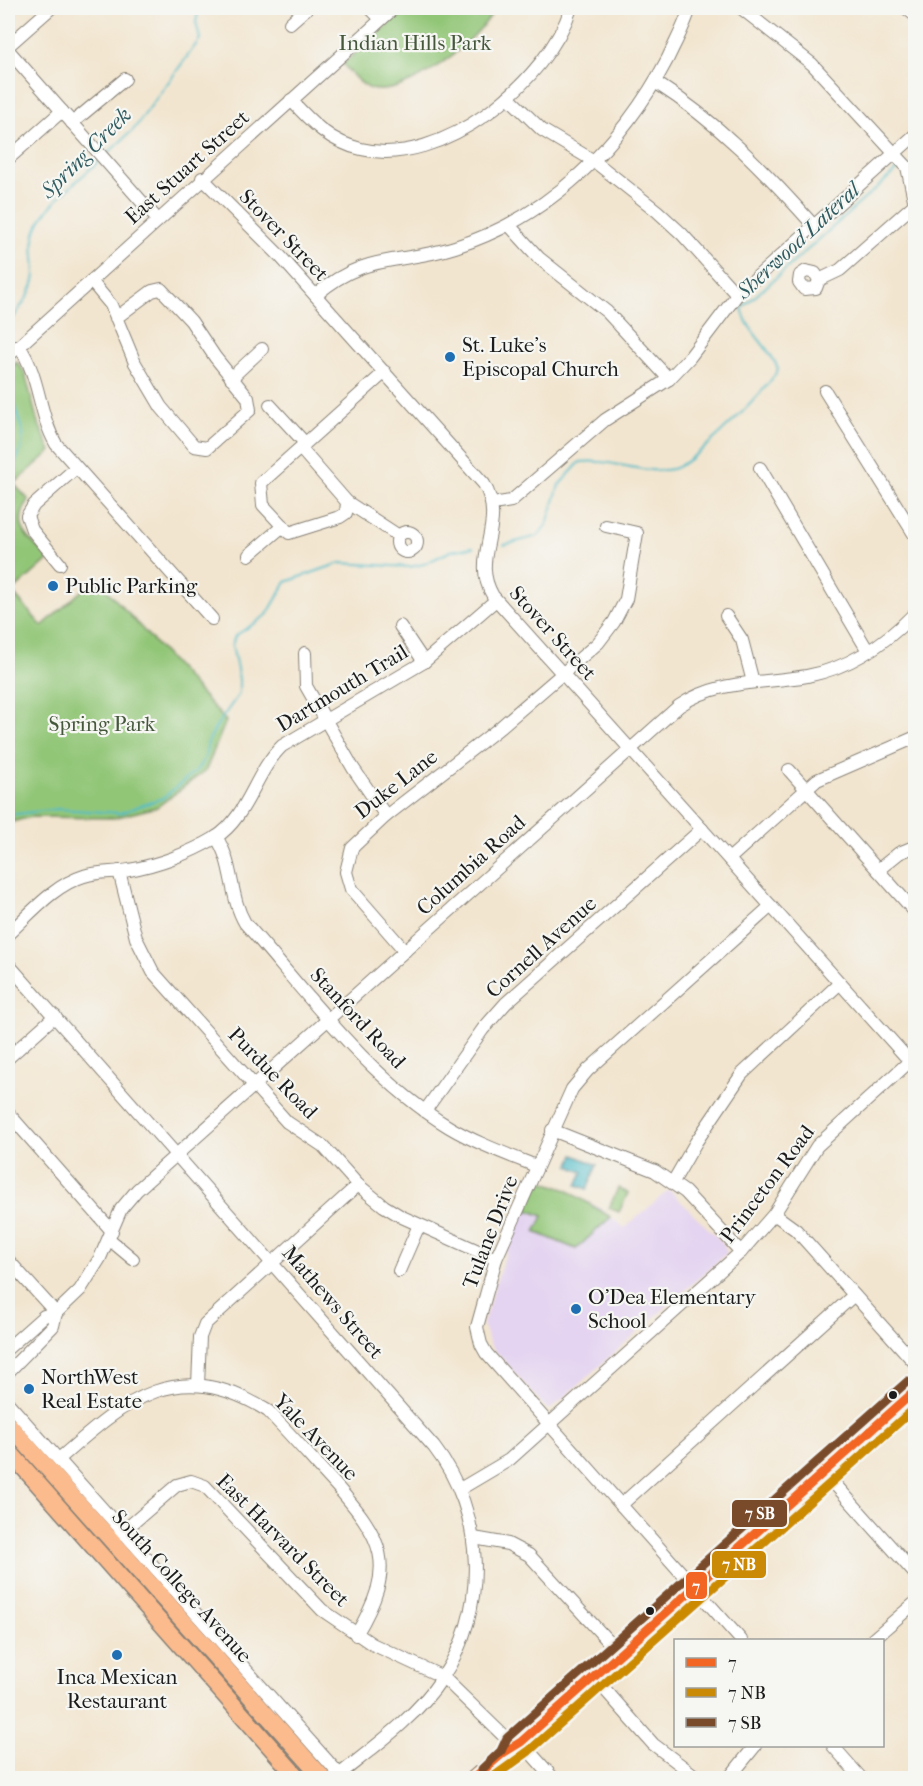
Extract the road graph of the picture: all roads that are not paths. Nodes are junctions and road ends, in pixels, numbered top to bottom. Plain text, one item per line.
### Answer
1 (51, 8) edge
2 (307, 8) edge
3 (370, 8) edge
4 (394, 8) edge
5 (571, 8) edge
6 (690, 8) edge
7 (741, 8) edge
8 (906, 8) edge
9 (915, 16) edge
10 (381, 19) junction
11 (290, 23) dead end
12 (8, 48) edge
13 (124, 79) dead end
14 (655, 82) junction
15 (508, 97) junction
16 (291, 100) junction
17 (62, 111) junction
18 (72, 123) junction
19 (915, 134) edge
20 (895, 153) junction
21 (8, 159) edge
22 (594, 161) junction
23 (911, 168) edge
24 (202, 178) junction
25 (915, 203) edge
26 (157, 219) junction
27 (509, 225) junction
28 (814, 226) junction
29 (819, 280) dead end
30 (91, 281) junction
31 (316, 295) junction
32 (737, 295) junction
33 (116, 318) junction
34 (18, 346) junction
35 (262, 349) dead end
36 (8, 356) edge
37 (384, 372) junction
38 (231, 378) junction
39 (669, 379) junction
40 (825, 391) dead end
41 (270, 405) dead end
42 (303, 445) junction
43 (76, 468) junction
44 (760, 468) dead end
45 (347, 502) junction
46 (493, 504) junction
47 (283, 526) junction
48 (606, 526) dead end
49 (399, 537) dead end
50 (915, 537) edge
51 (249, 555) dead end
52 (60, 564) dead end
53 (496, 600) junction
54 (915, 612) edge
55 (726, 616) dead end
56 (212, 619) dead end
57 (400, 626) dead end
58 (868, 651) junction
59 (305, 653) dead end
60 (424, 662) junction
61 (563, 673) junction
62 (753, 682) junction
63 (326, 721) junction
64 (915, 737) edge
65 (631, 749) junction
66 (789, 770) dead end
67 (806, 789) junction
68 (386, 816) junction
69 (702, 829) junction
70 (216, 837) junction
71 (915, 846) edge
72 (729, 859) junction
73 (878, 870) junction
74 (119, 871) junction
75 (771, 906) junction
76 (915, 913) edge
77 (8, 934) edge
78 (405, 951) junction
79 (8, 964) edge
80 (840, 983) junction
81 (55, 1016) junction
82 (330, 1018) junction
83 (8, 1058) edge
84 (913, 1064) edge
85 (254, 1085) junction
86 (426, 1111) junction
87 (8, 1113) edge
88 (552, 1130) junction
89 (177, 1154) junction
90 (536, 1166) junction
91 (673, 1182) junction
92 (358, 1185) junction
93 (774, 1214) junction
94 (419, 1226) junction
95 (110, 1235) junction
96 (741, 1252) junction
97 (133, 1259) dead end
98 (496, 1259) junction
99 (8, 1260) edge
100 (272, 1262) junction
101 (399, 1271) dead end
102 (854, 1295) junction
103 (56, 1313) junction
104 (8, 1348) edge
105 (915, 1364) edge
106 (8, 1372) edge
107 (198, 1385) junction
108 (915, 1390) edge
109 (8, 1403) edge
110 (8, 1424) edge
111 (549, 1424) junction
112 (8, 1450) edge
113 (59, 1459) junction
114 (824, 1472) junction
115 (460, 1489) junction
116 (621, 1505) junction
117 (65, 1515) junction
118 (97, 1525) junction
119 (117, 1536) junction
120 (474, 1538) junction
121 (915, 1575) edge
122 (695, 1587) junction
123 (915, 1602) edge
124 (356, 1635) junction
125 (739, 1639) edge
126 (874, 1639) edge
127 (620, 1654) junction
128 (442, 1677) junction
129 (594, 1677) junction
130 (518, 1745) junction
131 (754, 1747) edge
132 (833, 1747) edge
133 (333, 1777) edge
134 (298, 1779) edge
135 (474, 1779) edge
136 (490, 1779) edge
137 (553, 1779) edge
138 (698, 1779) edge
139 (729, 1779) edge
140 (861, 1779) edge

1 - 12 street
2 - 11 street
3 - 10 street
4 - 10 street, East Stuart Street
5 - 15 street
6 - 14 street
7 - 20 street
8 - 9 street
10 - 16 street, East Stuart Street
12 - 17 street
13 - 18 street
14 - 22 street
14 - 28 street
15 - 16 street
15 - 22 street
16 - 24 street, East Stuart Street
17 - 18 street
17 - 21 street
18 - 26 street
19 - 20 street
20 - 23 street
20 - 28 street
22 - 27 street
22 - 32 street
23 - 25 street
24 - 26 street, East Stuart Street
24 - 31 street, Stover Street
25 - 29 street
26 - 30 street, East Stuart Street
27 - 31 street
27 - 39 street
28 - 32 street
30 - 33 street
30 - 34 street, East Stuart Street
31 - 37 street, Stover Street
32 - 39 street
33 - 38 street
33 - 38 street
34 - 36 street, East Stuart Street
34 - 43 street
35 - 38 street
37 - 42 street
37 - 46 street, Stover Street
39 - 46 street
40 - 50 street
41 - 42 street
42 - 45 street
42 - 47 street
43 - 52 street
43 - 56 street
44 - 58 street
45 - 47 street
45 - 49 street
46 - 53 street, Stover Street
47 - 51 street
48 - 61 street, Duke Lane
53 - 60 street, Dartmouth Trail
53 - 61 street, Stover Street
54 - 58 street, Columbia Road
55 - 62 street
57 - 60 street
58 - 62 street, Columbia Road
59 - 63 street
60 - 63 street, Dartmouth Trail
61 - 65 street, Stover Street
61 - 68 street, Duke Lane
62 - 65 street, Columbia Road
63 - 68 street
63 - 70 street, Dartmouth Trail
64 - 67 street
65 - 69 street, Stover Street
65 - 78 street, Columbia Road
66 - 67 street
67 - 72 street
67 - 73 street
68 - 78 street, Duke Lane
69 - 72 street, Stover Street
69 - 86 street, Cornell Avenue
70 - 74 street, Dartmouth Trail
70 - 82 street, Stanford Road
71 - 73 street
72 - 75 street, Stover Street
73 - 76 street
74 - 77 street, Dartmouth Trail
74 - 85 street, Purdue Road
75 - 80 street, Stover Street
75 - 88 street, Tulane Drive
78 - 82 street, Columbia Road
79 - 81 street, Mathews Street
80 - 84 street, Stover Street
80 - 91 street
81 - 83 street
81 - 89 street, Mathews Street
82 - 85 street, Columbia Road
82 - 86 street, Stanford Road
84 - 93 street, Princeton Road
85 - 89 street, Columbia Road
85 - 92 street, Purdue Road
86 - 90 street, Stanford Road
87 - 95 street
88 - 90 street, Tulane Drive
88 - 91 street
89 - 95 street, Columbia Road
89 - 100 street, Mathews Street
90 - 98 street, Tulane Drive
91 - 96 street
92 - 94 street, Purdue Road
92 - 100 street
93 - 96 street, Princeton Road
93 - 102 street
94 - 98 street, Purdue Road
94 - 101 street
95 - 97 street
95 - 103 street, Columbia Road
96 - 111 street, Princeton Road
98 - 111 street, Tulane Drive
99 - 103 street
100 - 107 street
100 - 115 street, Mathews Street
102 - 105 street
102 - 116 street
103 - 104 street, Columbia Road
103 - 106 street, Columbia Road
107 - 113 street, Yale Avenue
107 - 124 street, Yale Avenue
108 - 114 main road
109 - 113 street
110 - 118 highway, South College Avenue
111 - 115 street, Princeton Road
111 - 116 street, Tulane Drive
112 - 117 highway, South College Avenue
113 - 119 street
114 - 121 street
114 - 122 main road
115 - 120 street, Mathews Street
116 - 122 street, Tulane Drive
117 - 118 highway
117 - 134 highway, South College Avenue
118 - 119 highway, South College Avenue
119 - 124 street, East Harvard Street
119 - 133 highway, South College Avenue
120 - 127 street
120 - 128 street
122 - 125 street, Tulane Drive
122 - 127 main road
123 - 126 street
124 - 128 street, East Harvard Street
127 - 129 main road
128 - 130 street, East Harvard Street
128 - 133 street
129 - 130 main road
129 - 138 street
130 - 135 main road
130 - 136 main road
130 - 137 street, East Harvard Street
131 - 139 street
132 - 140 street

